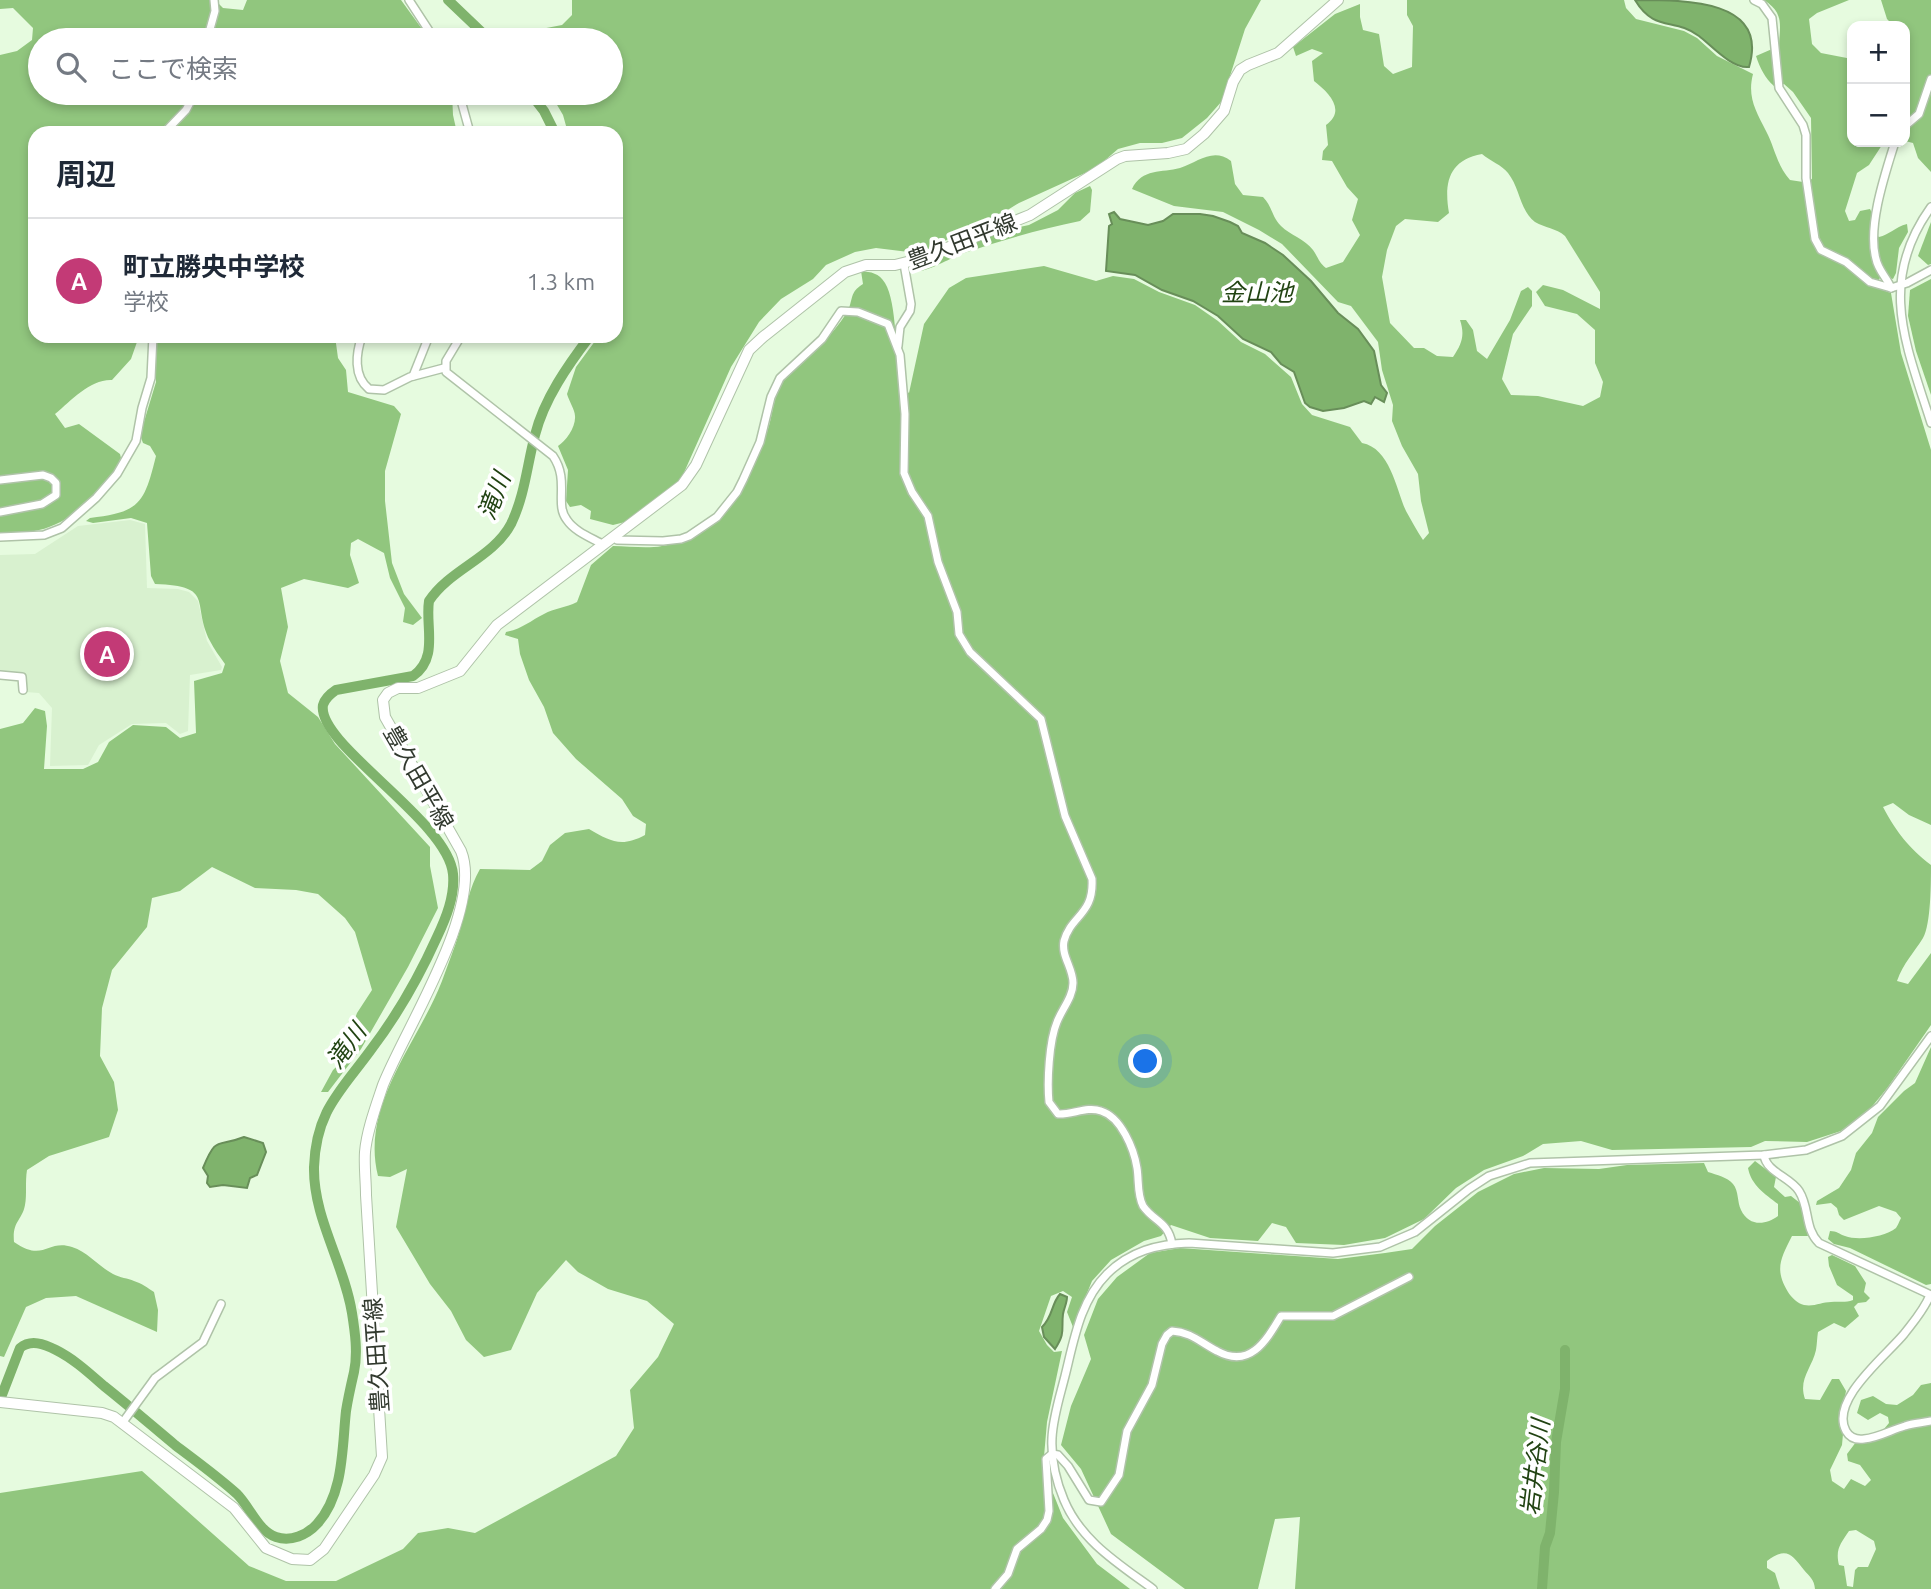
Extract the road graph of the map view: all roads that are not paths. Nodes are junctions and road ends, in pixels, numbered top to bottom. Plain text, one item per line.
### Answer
1 (214, 0) edge
2 (409, 0) edge
3 (1338, 0) edge
4 (1754, 0) edge
5 (210, 28) edge
6 (427, 28) edge
7 (1931, 79) edge
8 (189, 105) edge
9 (462, 105) edge
10 (1910, 122) edge
11 (171, 126) edge
12 (468, 126) edge
13 (1894, 147) edge
14 (1931, 207) edge
15 (904, 264) junction
16 (1931, 271) edge
17 (1896, 287) junction
18 (153, 343) edge
19 (359, 343) edge
20 (426, 343) edge
21 (457, 343) edge
22 (898, 346) junction
23 (444, 368) junction
24 (413, 376) junction
25 (1931, 423) edge
26 (0, 480) edge
27 (0, 512) edge
28 (0, 537) edge
29 (614, 537) junction
30 (604, 545) junction
31 (0, 675) edge
32 (23, 691) dead end
33 (1931, 1036) edge
34 (1764, 1156) junction
35 (1172, 1244) junction
36 (1409, 1277) dead end
37 (1931, 1295) edge
38 (221, 1304) dead end
39 (0, 1402) edge
40 (125, 1419) junction
41 (1931, 1421) edge
42 (1052, 1454) junction
43 (995, 1589) edge
44 (1153, 1589) edge

1 - 5 street
2 - 6 street
3 - 15 main road, 豊久田平線
4 - 17 street
7 - 10 street
8 - 11 street
9 - 12 street
13 - 17 street
14 - 17 street
15 - 22 street
15 - 29 main road, 豊久田平線
16 - 17 street
17 - 25 street
18 - 28 street
19 - 24 street
20 - 24 street
21 - 23 street
22 - 29 street
22 - 35 street
23 - 24 street
23 - 30 street
26 - 27 street
29 - 30 main road, 豊久田平線
30 - 40 main road, 豊久田平線
31 - 32 street
33 - 34 street
34 - 35 street
34 - 37 street
35 - 42 street
36 - 42 street
37 - 41 street
38 - 40 street
39 - 40 main road, 豊久田平線
42 - 43 street
42 - 44 street

